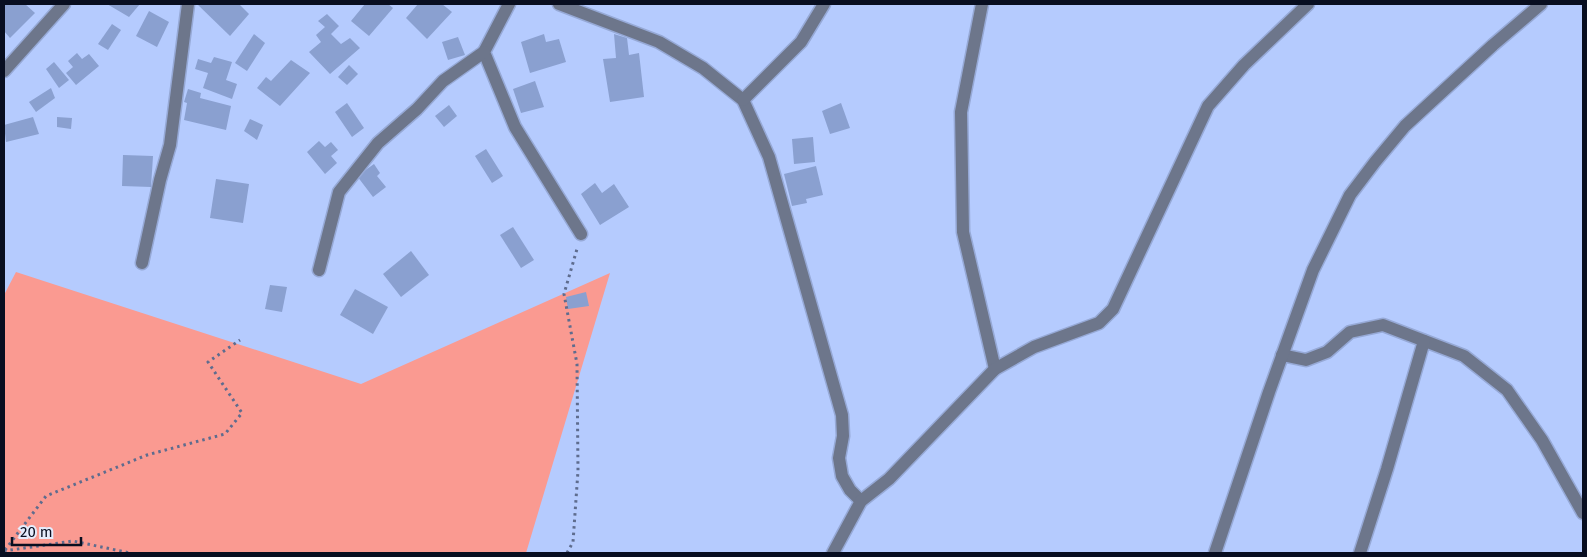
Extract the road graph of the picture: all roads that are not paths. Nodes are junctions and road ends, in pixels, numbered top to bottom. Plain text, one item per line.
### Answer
1 (64, 4) edge
2 (188, 4) edge
3 (509, 4) edge
4 (559, 4) edge
5 (824, 4) edge
6 (982, 4) edge
7 (1308, 4) edge
8 (1541, 4) edge
9 (484, 52) junction
10 (4, 71) edge
11 (743, 100) junction
12 (581, 234) road end
13 (142, 263) dead end
14 (319, 270) dead end
15 (1424, 341) junction
16 (1282, 355) junction
17 (995, 369) junction
18 (861, 502) junction
19 (1583, 513) edge
20 (833, 553) edge
21 (1215, 553) edge
22 (1360, 553) edge

1 - 10 street
2 - 13 street
3 - 9 street
4 - 11 street
5 - 11 street
6 - 17 street
7 - 17 street
8 - 16 street
9 - 12 street
9 - 14 street
11 - 18 street
15 - 16 street
15 - 19 street
15 - 22 street
16 - 21 street
17 - 18 street
18 - 20 street

